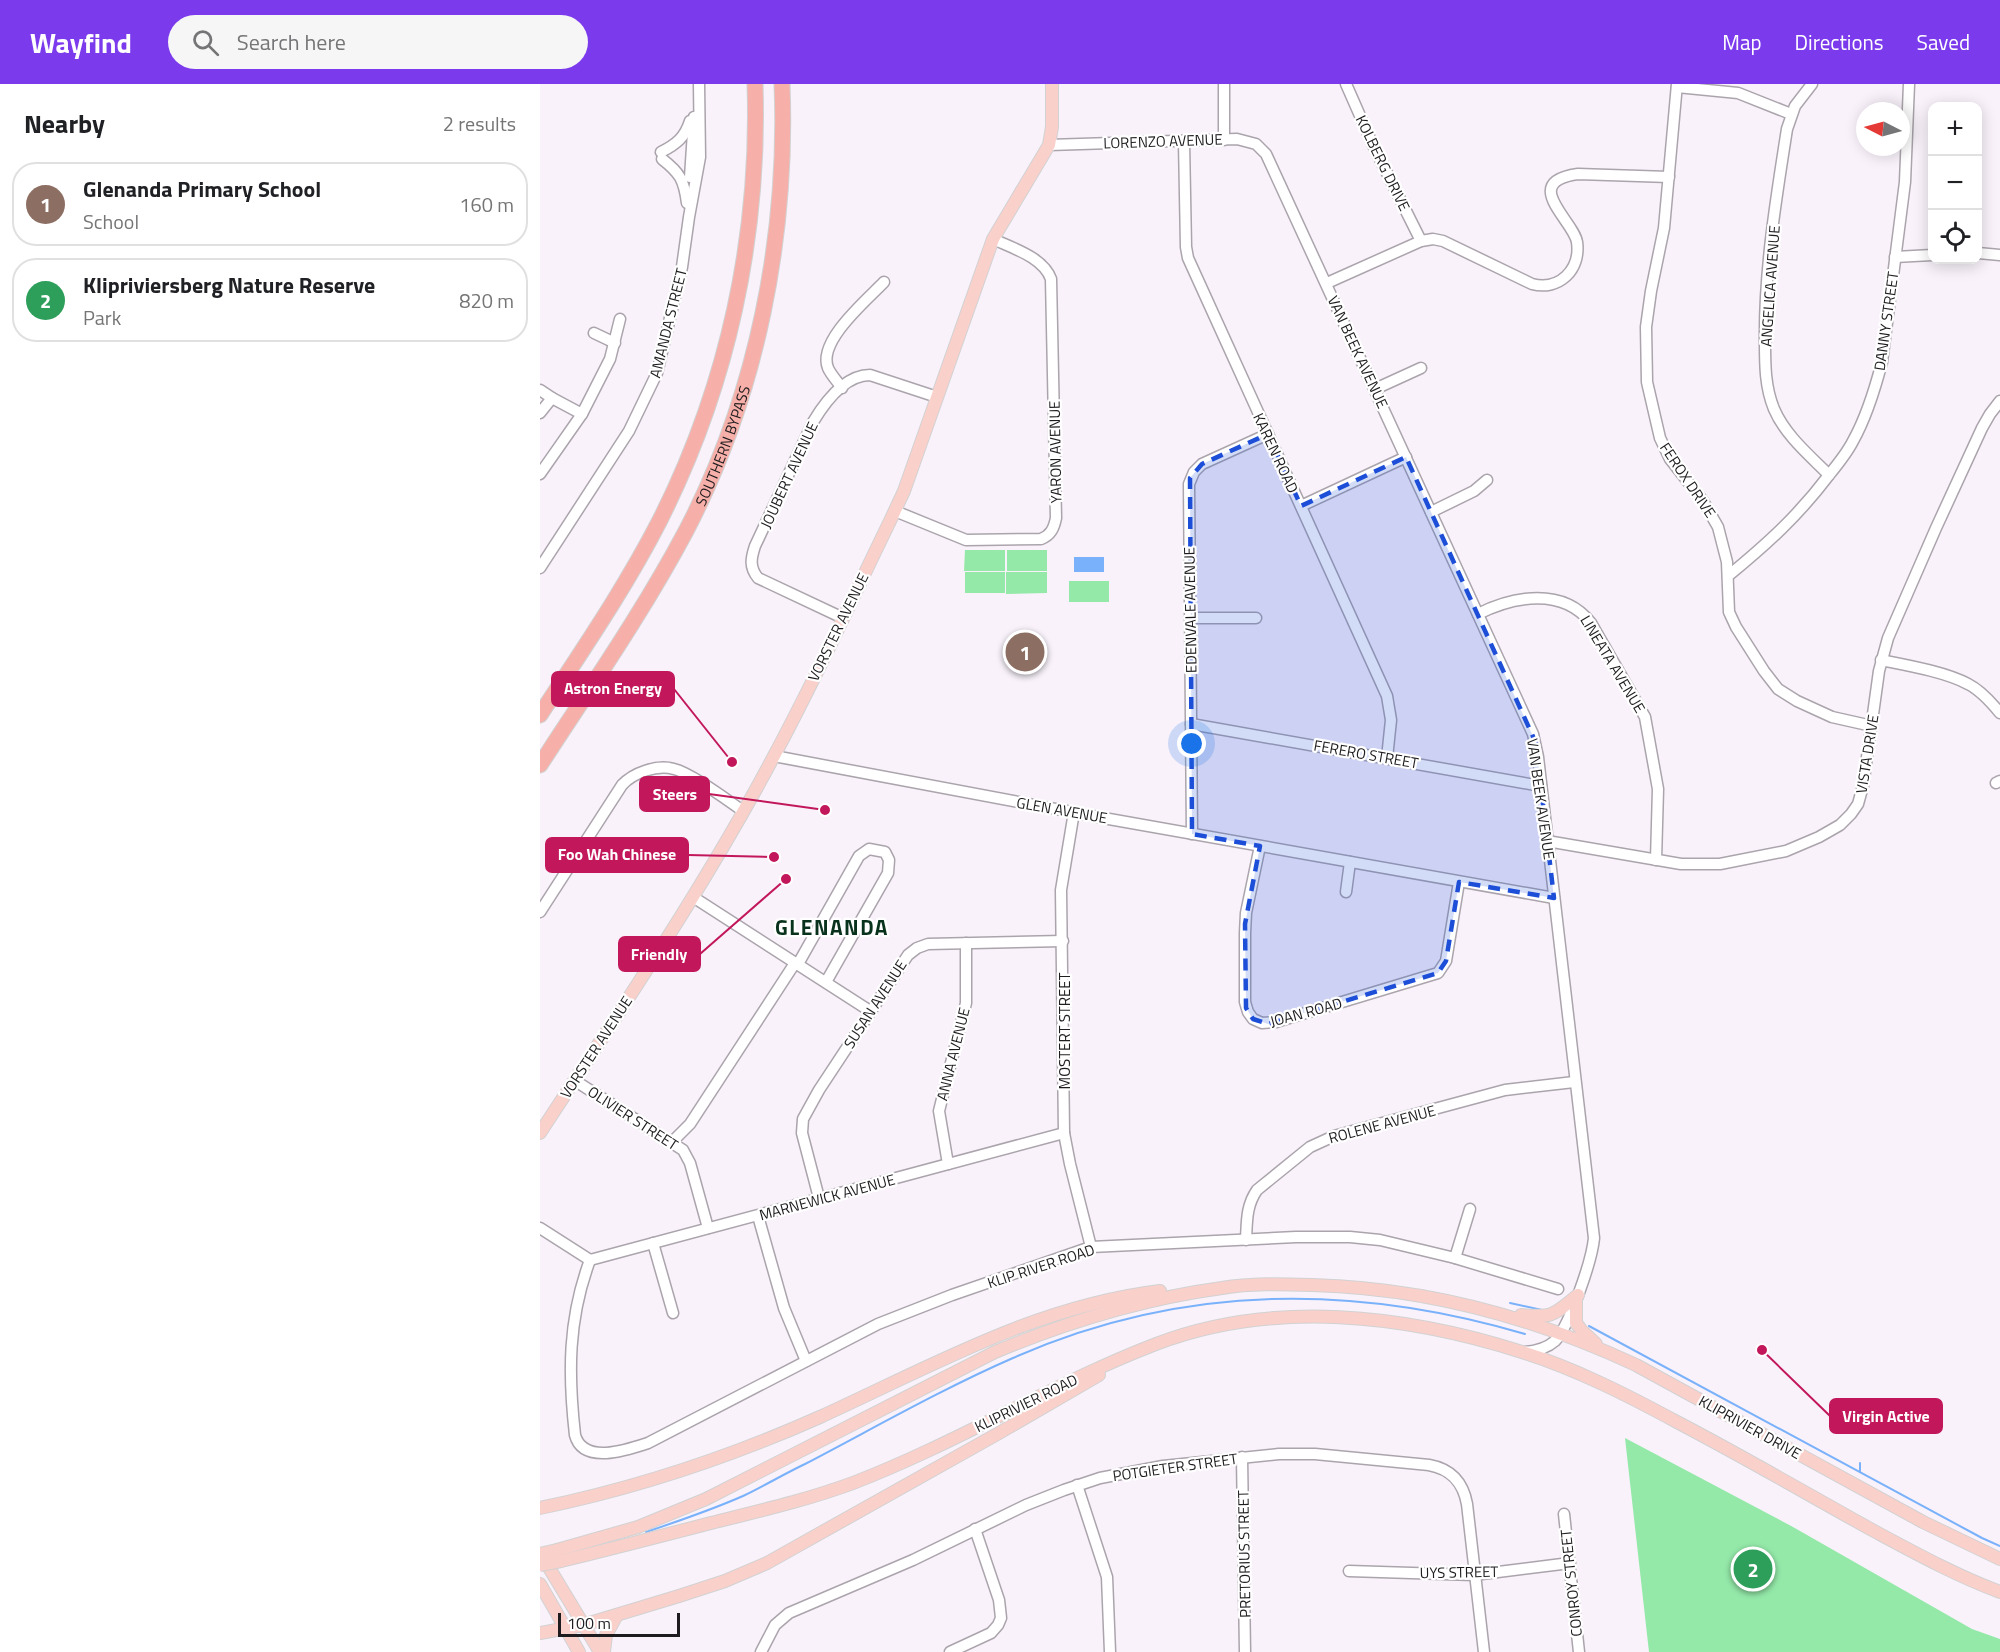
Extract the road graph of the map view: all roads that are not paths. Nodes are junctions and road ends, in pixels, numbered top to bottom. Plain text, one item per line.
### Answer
1 (694, 84) edge
2 (699, 84) edge
3 (755, 84) edge
4 (782, 84) edge
5 (1052, 84) edge
6 (1224, 84) edge
7 (1346, 84) edge
8 (1812, 84) edge
9 (1909, 84) edge
10 (1677, 85) edge
11 (694, 111) junction
12 (1791, 114) junction
13 (1224, 140) junction
14 (1184, 142) junction
15 (1049, 145) junction
16 (1270, 159) joint
17 (1669, 177) junction
18 (687, 203) junction
19 (993, 239) junction
20 (1421, 241) junction
21 (1982, 253) edge
22 (1928, 255) edge
23 (2000, 255) edge
24 (1895, 257) junction
25 (884, 282) dead end
26 (1327, 283) junction
27 (620, 319) dead end
28 (594, 333) dead end
29 (615, 343) junction
30 (1421, 368) dead end
31 (842, 388) junction
32 (1375, 389) junction
33 (540, 390) edge
34 (937, 397) junction
35 (552, 398) junction
36 (2000, 401) edge
37 (540, 413) edge
38 (582, 414) junction
39 (1268, 434) junction
40 (1406, 457) junction
41 (540, 474) edge
42 (1829, 476) junction
43 (1487, 480) dead end
44 (583, 497) junction
45 (1301, 506) junction
46 (895, 511) junction
47 (1431, 512) junction
48 (540, 555) edge
49 (540, 568) edge
50 (1728, 576) junction
51 (1478, 614) junction
52 (843, 618) junction
53 (1190, 618) junction
54 (1256, 618) dead end
55 (1881, 660) junction
56 (2000, 713) edge
57 (540, 715) edge
58 (1191, 724) junction
59 (1872, 726) junction
60 (774, 756) junction
61 (1387, 758) junction
62 (540, 765) edge
63 (1541, 786) junction
64 (743, 811) junction
65 (1074, 812) junction
66 (1192, 834) junction
67 (1547, 841) junction
68 (1260, 846) junction
69 (1656, 860) junction
70 (1350, 862) junction
71 (1460, 882) junction
72 (1346, 892) dead end
73 (693, 897) junction
74 (1554, 898) junction
75 (540, 912) edge
76 (1063, 941) junction
77 (966, 943) junction
78 (796, 963) junction
79 (826, 982) junction
80 (870, 1011) junction
81 (574, 1080) junction
82 (1574, 1082) junction
83 (540, 1133) edge
84 (1064, 1133) junction
85 (672, 1142) junction
86 (948, 1164) junction
87 (819, 1198) junction
88 (1470, 1209) dead end
89 (758, 1216) junction
90 (540, 1228) edge
91 (708, 1228) junction
92 (1246, 1240) junction
93 (653, 1243) junction
94 (1091, 1247) junction
95 (1455, 1258) junction
96 (590, 1260) junction
97 (1558, 1289) dead end
98 (1197, 1292) junction
99 (1577, 1297) junction
100 (1493, 1312) junction
101 (673, 1313) dead end
102 (1560, 1333) junction
103 (1600, 1348) junction
104 (1521, 1352) junction
105 (1131, 1356) junction
106 (806, 1361) junction
107 (1242, 1457) junction
108 (1077, 1485) junction
109 (544, 1506) edge
110 (1564, 1514) dead end
111 (975, 1529) junction
112 (540, 1553) edge
113 (559, 1556) junction
114 (2000, 1559) edge
115 (1570, 1563) junction
116 (545, 1567) edge
117 (1349, 1571) dead end
118 (1474, 1575) junction
119 (540, 1584) edge
120 (2000, 1592) edge
121 (617, 1615) junction
122 (583, 1625) junction
123 (565, 1629) junction
124 (540, 1633) edge
125 (579, 1652) edge
126 (602, 1652) edge
127 (761, 1652) edge
128 (950, 1652) edge
129 (1110, 1652) edge
130 (1245, 1652) edge
131 (1484, 1652) edge
132 (1579, 1652) edge

1 - 11 street, AMANDA STREET
2 - 44 street, AMANDA STREET
3 - 57 highway, SOUTHERN BYPASS
4 - 62 highway, SOUTHERN BYPASS
5 - 15 main road, VORSTER AVENUE
6 - 13 street
7 - 20 street, KOLBERG DRIVE
8 - 12 street, ANGELICA AVENUE
9 - 24 street, DANNY STREET
10 - 12 street
10 - 17 street, FEROX DRIVE
11 - 18 street, AMANDA STREET
11 - 18 street
12 - 42 street, ANGELICA AVENUE
13 - 14 street, LORENZO AVENUE
13 - 16 street, LORENZO AVENUE
14 - 15 street, LORENZO AVENUE
14 - 39 street, KAREN ROAD
15 - 19 main road, VORSTER AVENUE
16 - 26 street, VAN BEEK AVENUE
17 - 20 street
17 - 50 street, FEROX DRIVE
18 - 44 street, AMANDA STREET
19 - 34 main road, VORSTER AVENUE
19 - 46 street, YARON AVENUE
20 - 26 street
21 - 23 street
22 - 24 street
24 - 42 street, DANNY STREET
25 - 31 street
26 - 32 street, VAN BEEK AVENUE
27 - 29 street
28 - 29 street
29 - 38 street
30 - 32 street
31 - 34 street, JOUBERT AVENUE
31 - 52 street, JOUBERT AVENUE
32 - 40 street, VAN BEEK AVENUE
33 - 35 street
34 - 46 main road, VORSTER AVENUE
35 - 37 street
35 - 38 street
36 - 55 street, VISTA DRIVE
38 - 41 street
39 - 45 street, KAREN ROAD
39 - 53 street, EDENVALE AVENUE
40 - 45 street
40 - 47 street, VAN BEEK AVENUE
42 - 50 street, DANNY STREET
43 - 47 street
44 - 48 street, AMANDA STREET
44 - 49 street, AMANDA STREET
45 - 61 street, KAREN ROAD
46 - 52 main road, VORSTER AVENUE
47 - 51 street, VAN BEEK AVENUE
50 - 59 street, FEROX DRIVE
51 - 63 street, VAN BEEK AVENUE
51 - 69 street, LINEATA AVENUE
52 - 60 main road, VORSTER AVENUE
53 - 54 street
53 - 58 street, EDENVALE AVENUE
55 - 56 street
55 - 59 street, VISTA DRIVE
58 - 61 street, FERERO STREET
58 - 66 street, EDENVALE AVENUE
59 - 69 street, VISTA DRIVE
60 - 64 main road, VORSTER AVENUE
60 - 65 street, GLEN AVENUE
61 - 63 street, FERERO STREET
63 - 67 street, VAN BEEK AVENUE
64 - 73 main road, VORSTER AVENUE
64 - 75 street
65 - 66 street, GLEN AVENUE
65 - 76 street, MOSTERT STREET
66 - 68 street, GLEN AVENUE
67 - 69 street, VISTA DRIVE
67 - 74 street, VAN BEEK AVENUE
68 - 70 street, GLEN AVENUE
68 - 71 street, JOAN ROAD
70 - 71 street, GLEN AVENUE
70 - 72 street
71 - 74 street, GLEN AVENUE
73 - 78 street
73 - 81 main road, VORSTER AVENUE
74 - 82 street, VAN BEEK AVENUE
76 - 77 street, SUSAN AVENUE
76 - 84 street, MOSTERT STREET
77 - 80 street, SUSAN AVENUE
77 - 86 street, ANNA AVENUE
78 - 79 street
78 - 79 street
78 - 85 street
79 - 80 street
80 - 87 street, SUSAN AVENUE
81 - 83 main road, VORSTER AVENUE
81 - 85 street, OLIVIER STREET
82 - 92 street, ROLENE AVENUE
82 - 99 street, VAN BEEK AVENUE
84 - 86 street, MARNEWICK AVENUE
84 - 94 street, MOSTERT STREET
85 - 91 street, OLIVIER STREET
86 - 87 street, MARNEWICK AVENUE
87 - 89 street, MARNEWICK AVENUE
88 - 95 street
89 - 91 street, MARNEWICK AVENUE
89 - 106 street
90 - 96 street
91 - 93 street, MARNEWICK AVENUE
92 - 94 street, KLIP RIVER ROAD
92 - 95 street, KLIP RIVER ROAD
93 - 96 street, MARNEWICK AVENUE
93 - 101 street
94 - 106 street, KLIP RIVER ROAD
95 - 97 street, KLIP RIVER ROAD
96 - 106 street, KLIP RIVER ROAD
98 - 100 main road, KLIPRIVIER ROAD
98 - 109 main road
98 - 113 main road, KLIPRIVIER ROAD
99 - 100 main road
99 - 102 street, VAN BEEK AVENUE
99 - 103 main road
100 - 102 main road, KLIPRIVIER DRIVE
102 - 103 main road, KLIPRIVIER DRIVE
102 - 104 street, VAN BEEK AVENUE
103 - 114 main road, KLIPRIVIER DRIVE
104 - 105 main road, KLIPRIVIER ROAD
104 - 120 main road, KLIPRIVIER DRIVE
105 - 113 main road, KLIPRIVIER ROAD
105 - 121 main road
107 - 108 street, POTGIETER STREET
107 - 118 street, POTGIETER STREET
107 - 130 street, PRETORIUS STREET
108 - 111 street, POTGIETER STREET
108 - 129 street
110 - 115 street, CONROY STREET
111 - 127 street, POTGIETER STREET
111 - 128 street
112 - 113 main road, KLIPRIVIER ROAD, bridge
112 - 116 main road
113 - 116 main road, KLIPRIVIER ROAD, bridge
115 - 118 street, UYS STREET
115 - 132 street, CONROY STREET
116 - 122 main road
117 - 118 street, UYS STREET
118 - 131 street, POTGIETER STREET
119 - 123 main road
121 - 122 main road
121 - 126 main road
122 - 123 main road
122 - 126 main road
123 - 124 main road
123 - 125 main road

